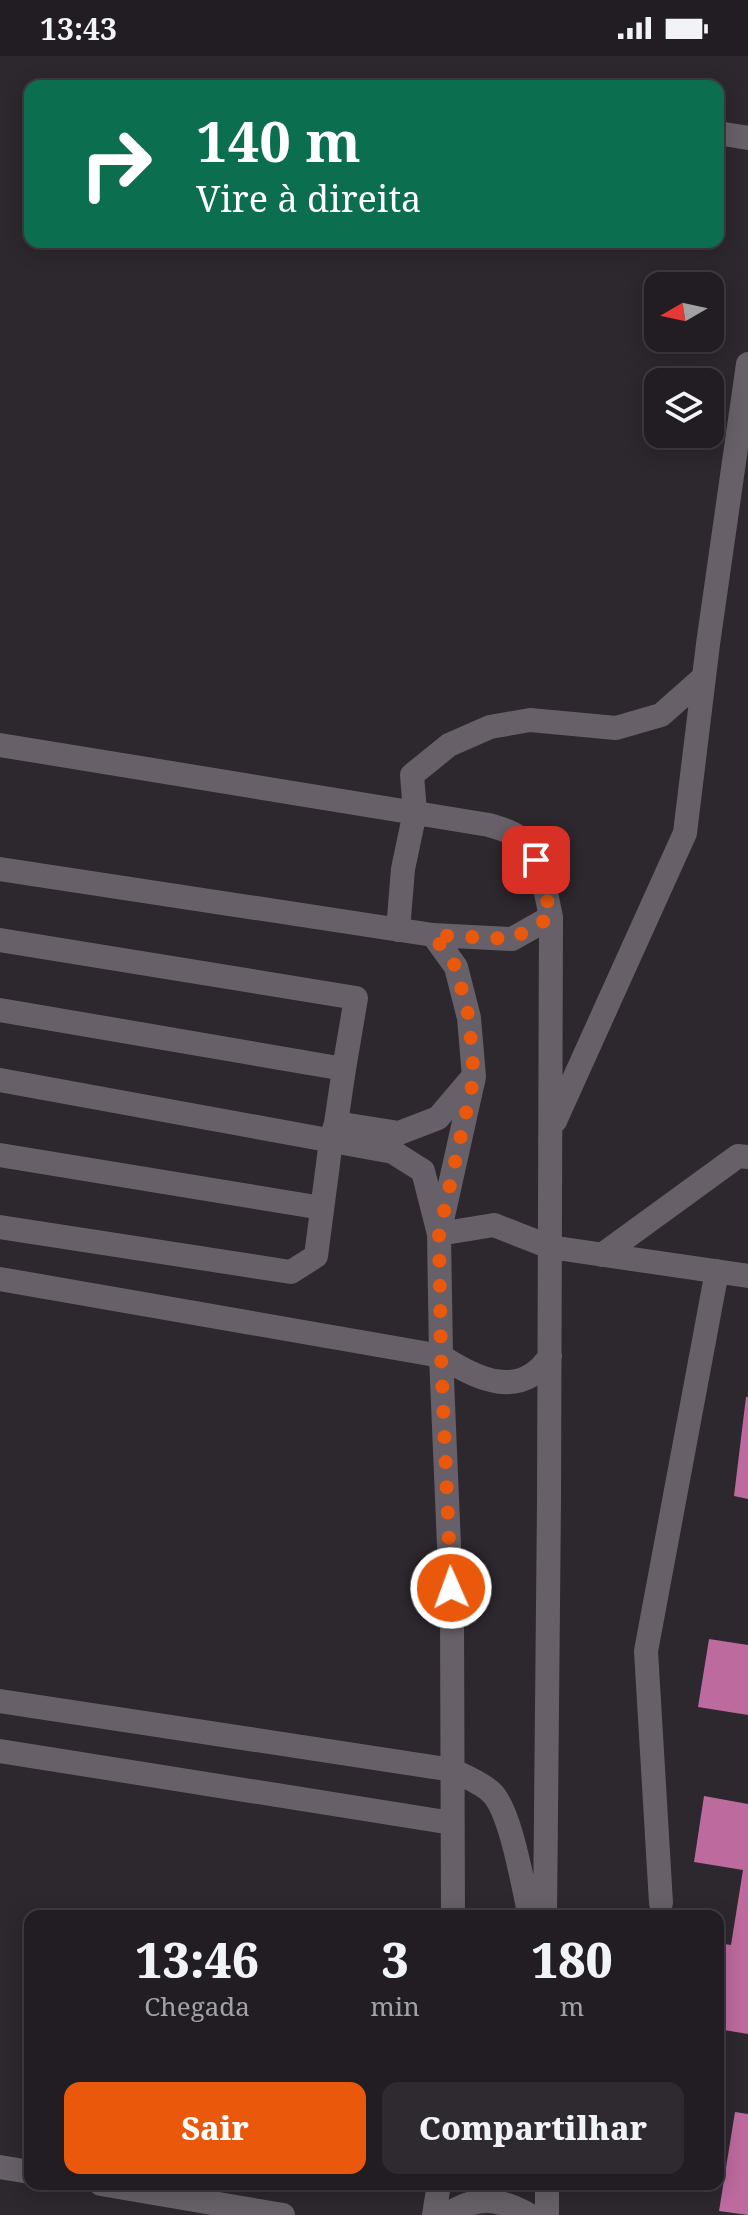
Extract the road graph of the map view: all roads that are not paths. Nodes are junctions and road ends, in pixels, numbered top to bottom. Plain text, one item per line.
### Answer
1 (724, 134) edge
2 (748, 138) edge
3 (748, 364) edge
4 (704, 677) junction
5 (0, 745) edge
6 (415, 812) junction
7 (0, 869) edge
8 (551, 917) junction
9 (398, 930) junction
10 (433, 935) junction
11 (0, 940) edge
12 (0, 1010) edge
13 (344, 1069) junction
14 (474, 1077) junction
15 (0, 1080) edge
16 (550, 1131) junction
17 (334, 1132) junction
18 (0, 1155) edge
19 (748, 1157) edge
20 (322, 1208) junction
21 (0, 1227) edge
22 (439, 1234) junction
23 (550, 1247) junction
24 (602, 1255) junction
25 (717, 1271) junction
26 (748, 1276) edge
27 (0, 1279) edge
28 (441, 1356) junction
29 (550, 1356) junction
30 (0, 1701) edge
31 (0, 1751) edge
32 (453, 1770) junction
33 (452, 1823) junction
34 (661, 1903) dead end
35 (453, 1910) edge
36 (529, 1910) edge
37 (545, 1910) edge
38 (0, 2167) edge
39 (24, 2171) edge
40 (135, 2190) edge
41 (438, 2190) edge
42 (547, 2190) edge
43 (272, 2214) edge
44 (434, 2215) edge
45 (447, 2215) edge
46 (529, 2215) edge
47 (547, 2215) edge

1 - 2 street
3 - 4 street
4 - 6 street
4 - 16 street
5 - 6 street
6 - 8 street
6 - 9 street
7 - 9 street
8 - 10 street
8 - 16 street
9 - 10 street
10 - 14 street
11 - 13 street
12 - 13 street
13 - 17 street
14 - 17 street
14 - 22 street
15 - 17 street
16 - 23 street
17 - 20 street
17 - 22 street
18 - 20 street
19 - 24 street
20 - 21 street
22 - 23 street
22 - 28 street
23 - 24 street
23 - 29 street
24 - 25 street
25 - 26 street
25 - 34 street
27 - 28 street
28 - 29 street
28 - 32 street
29 - 37 street
30 - 32 street
31 - 33 street
32 - 33 street
32 - 36 street
33 - 35 street
38 - 39 street
40 - 43 street
41 - 44 street
42 - 47 street
45 - 46 street

